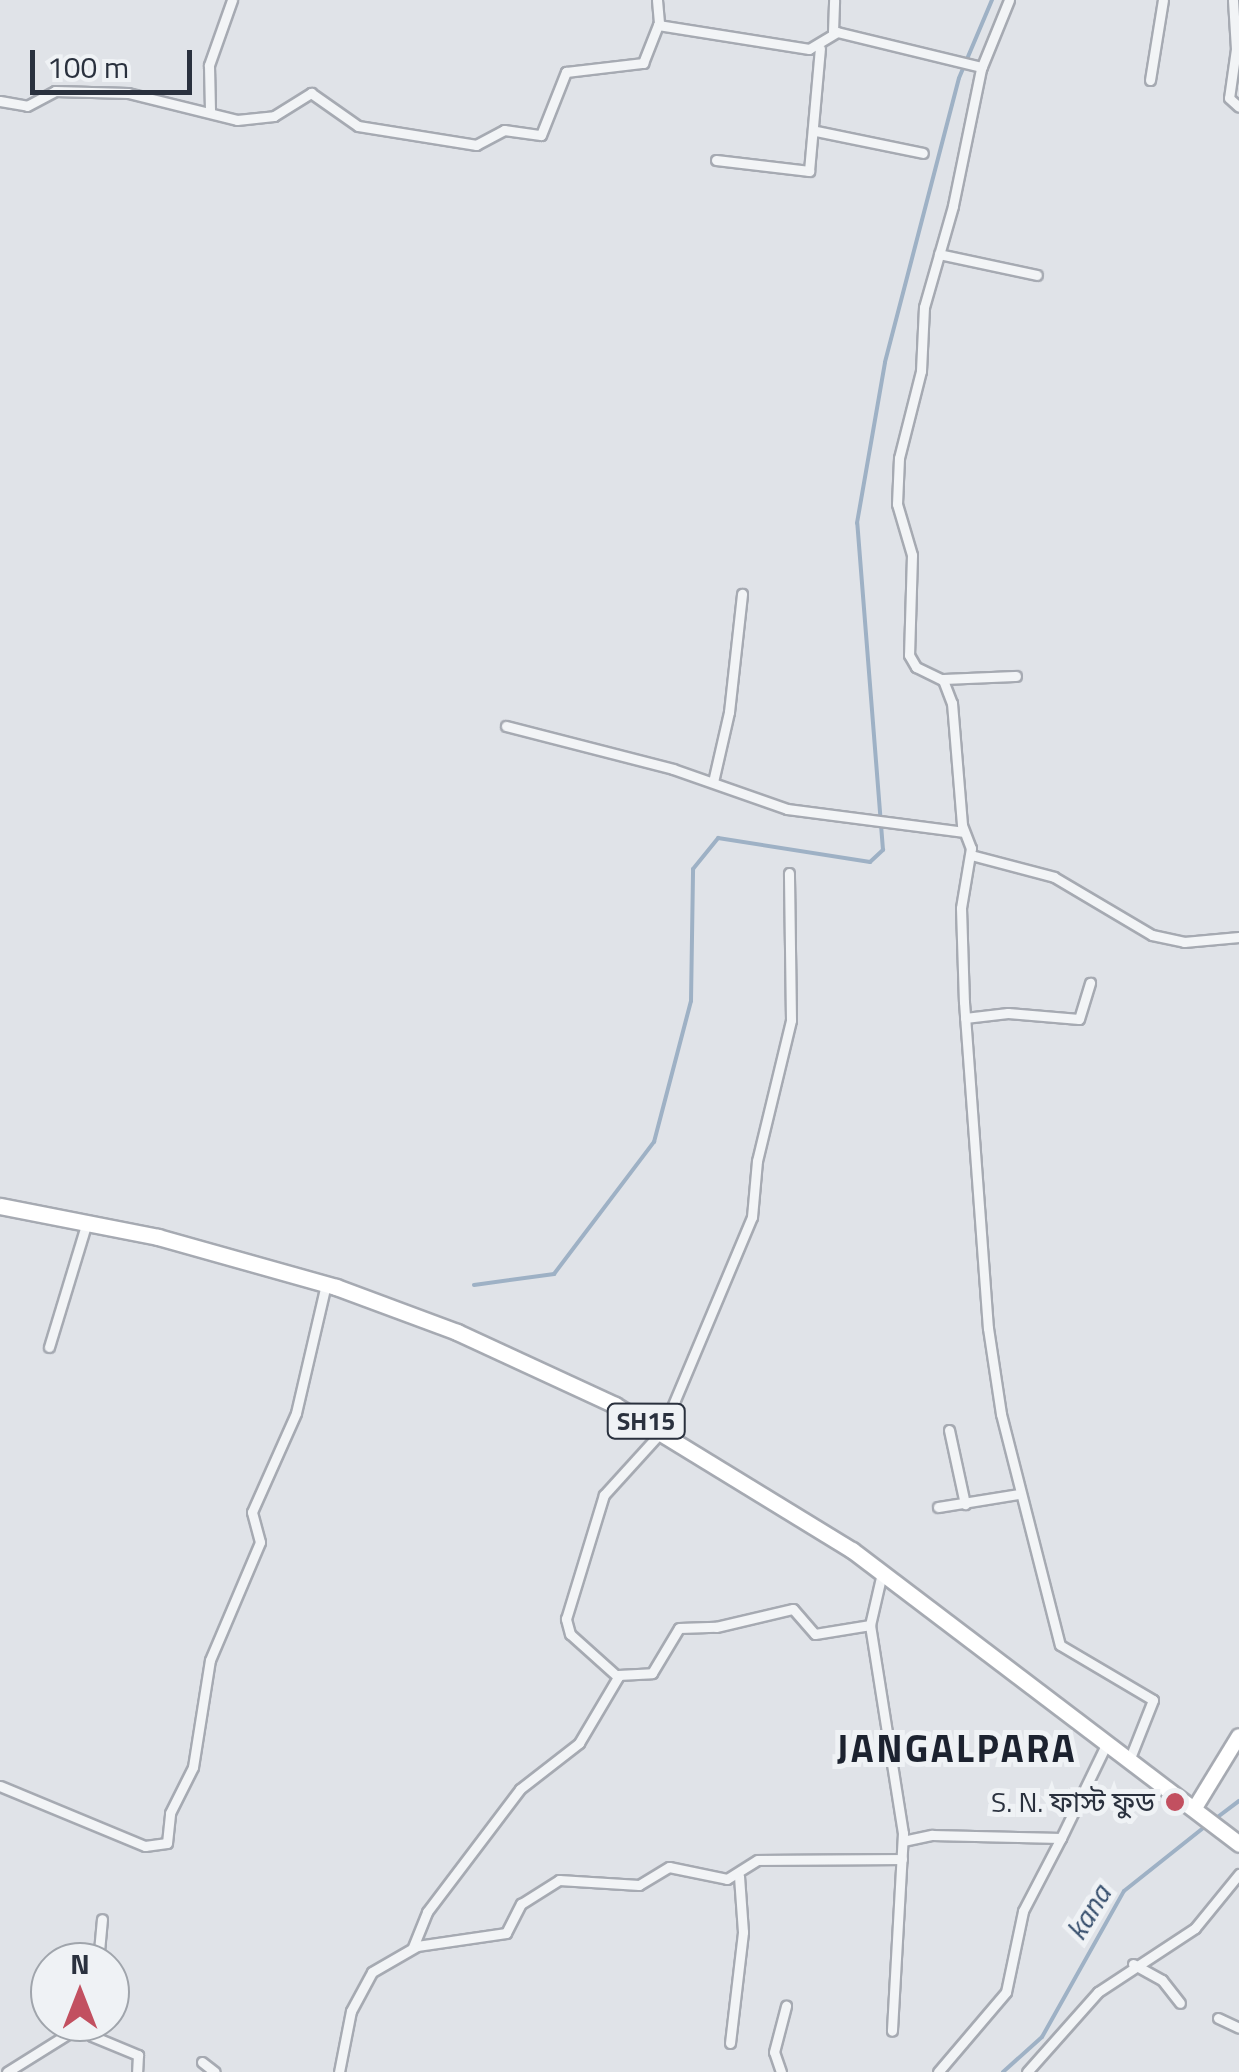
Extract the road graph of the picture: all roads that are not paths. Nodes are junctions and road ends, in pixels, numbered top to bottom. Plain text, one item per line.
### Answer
1 (232, 0) edge
2 (656, 0) edge
3 (834, 0) edge
4 (1009, 0) edge
5 (1163, 0) edge
6 (1233, 0) edge
7 (659, 24) junction
8 (833, 32) junction
9 (820, 48) junction
10 (982, 66) junction
11 (1150, 80) dead end
12 (0, 101) edge
13 (1239, 107) edge
14 (210, 110) junction
15 (816, 131) junction
16 (924, 153) dead end
17 (716, 160) dead end
18 (939, 254) junction
19 (1037, 275) dead end
20 (742, 594) dead end
21 (1016, 676) dead end
22 (942, 678) junction
23 (506, 726) dead end
24 (712, 782) junction
25 (964, 832) junction
26 (972, 856) junction
27 (789, 873) dead end
28 (1239, 937) edge
29 (1090, 982) dead end
30 (965, 1018) junction
31 (0, 1206) edge
32 (87, 1222) junction
33 (326, 1284) junction
34 (49, 1347) dead end
35 (662, 1430) junction
36 (950, 1430) dead end
37 (1018, 1494) junction
38 (965, 1504) junction
39 (938, 1507) dead end
40 (882, 1572) junction
41 (870, 1625) junction
42 (618, 1675) junction
43 (1239, 1736) edge
44 (1107, 1742) junction
45 (1130, 1758) junction
46 (0, 1786) edge
47 (1199, 1812) junction
48 (1061, 1838) junction
49 (903, 1842) junction
50 (1239, 1844) edge
51 (902, 1860) junction
52 (1239, 1874) edge
53 (739, 1876) junction
54 (102, 1920) dead end
55 (100, 1942) edge
56 (413, 1948) junction
57 (1133, 1964) junction
58 (1180, 2003) dead end
59 (786, 2006) dead end
60 (1218, 2018) dead end
61 (1239, 2028) edge
62 (892, 2031) dead end
63 (56, 2042) edge
64 (107, 2042) edge
65 (730, 2043) dead end
66 (202, 2062) dead end
67 (7, 2072) edge
68 (138, 2072) edge
69 (215, 2072) edge
70 (339, 2072) edge
71 (781, 2072) edge
72 (938, 2072) edge
73 (1027, 2072) edge

1 - 14 street
2 - 7 street
3 - 8 street
4 - 10 street
5 - 11 street
6 - 13 street
7 - 9 street
7 - 14 street
8 - 9 street
8 - 10 street
9 - 15 street
10 - 18 street
12 - 14 street
15 - 16 street
15 - 17 street
18 - 19 street
18 - 22 street
20 - 24 street
21 - 22 street
22 - 25 street
23 - 24 street
24 - 25 street
25 - 26 street
26 - 28 street
26 - 30 street
27 - 35 street
29 - 30 street
30 - 37 street
31 - 32 main road, SH15
32 - 33 main road, SH15
32 - 34 street
33 - 35 main road, SH15
33 - 46 street
35 - 40 main road, SH15
35 - 42 street
36 - 38 street
37 - 38 street
37 - 45 street
38 - 39 street
40 - 41 street
40 - 44 main road, SH15
41 - 42 street
41 - 49 street
42 - 56 street
43 - 47 street
44 - 45 main road, SH15
44 - 48 street
45 - 47 main road, SH15
47 - 50 main road, SH15
48 - 49 street
48 - 72 street
49 - 51 street
51 - 53 street
51 - 62 street
52 - 57 street
53 - 56 street
53 - 65 street
54 - 55 street
56 - 70 street
57 - 58 street
57 - 73 street
59 - 71 street
60 - 61 street
63 - 67 street
64 - 68 street
66 - 69 street

